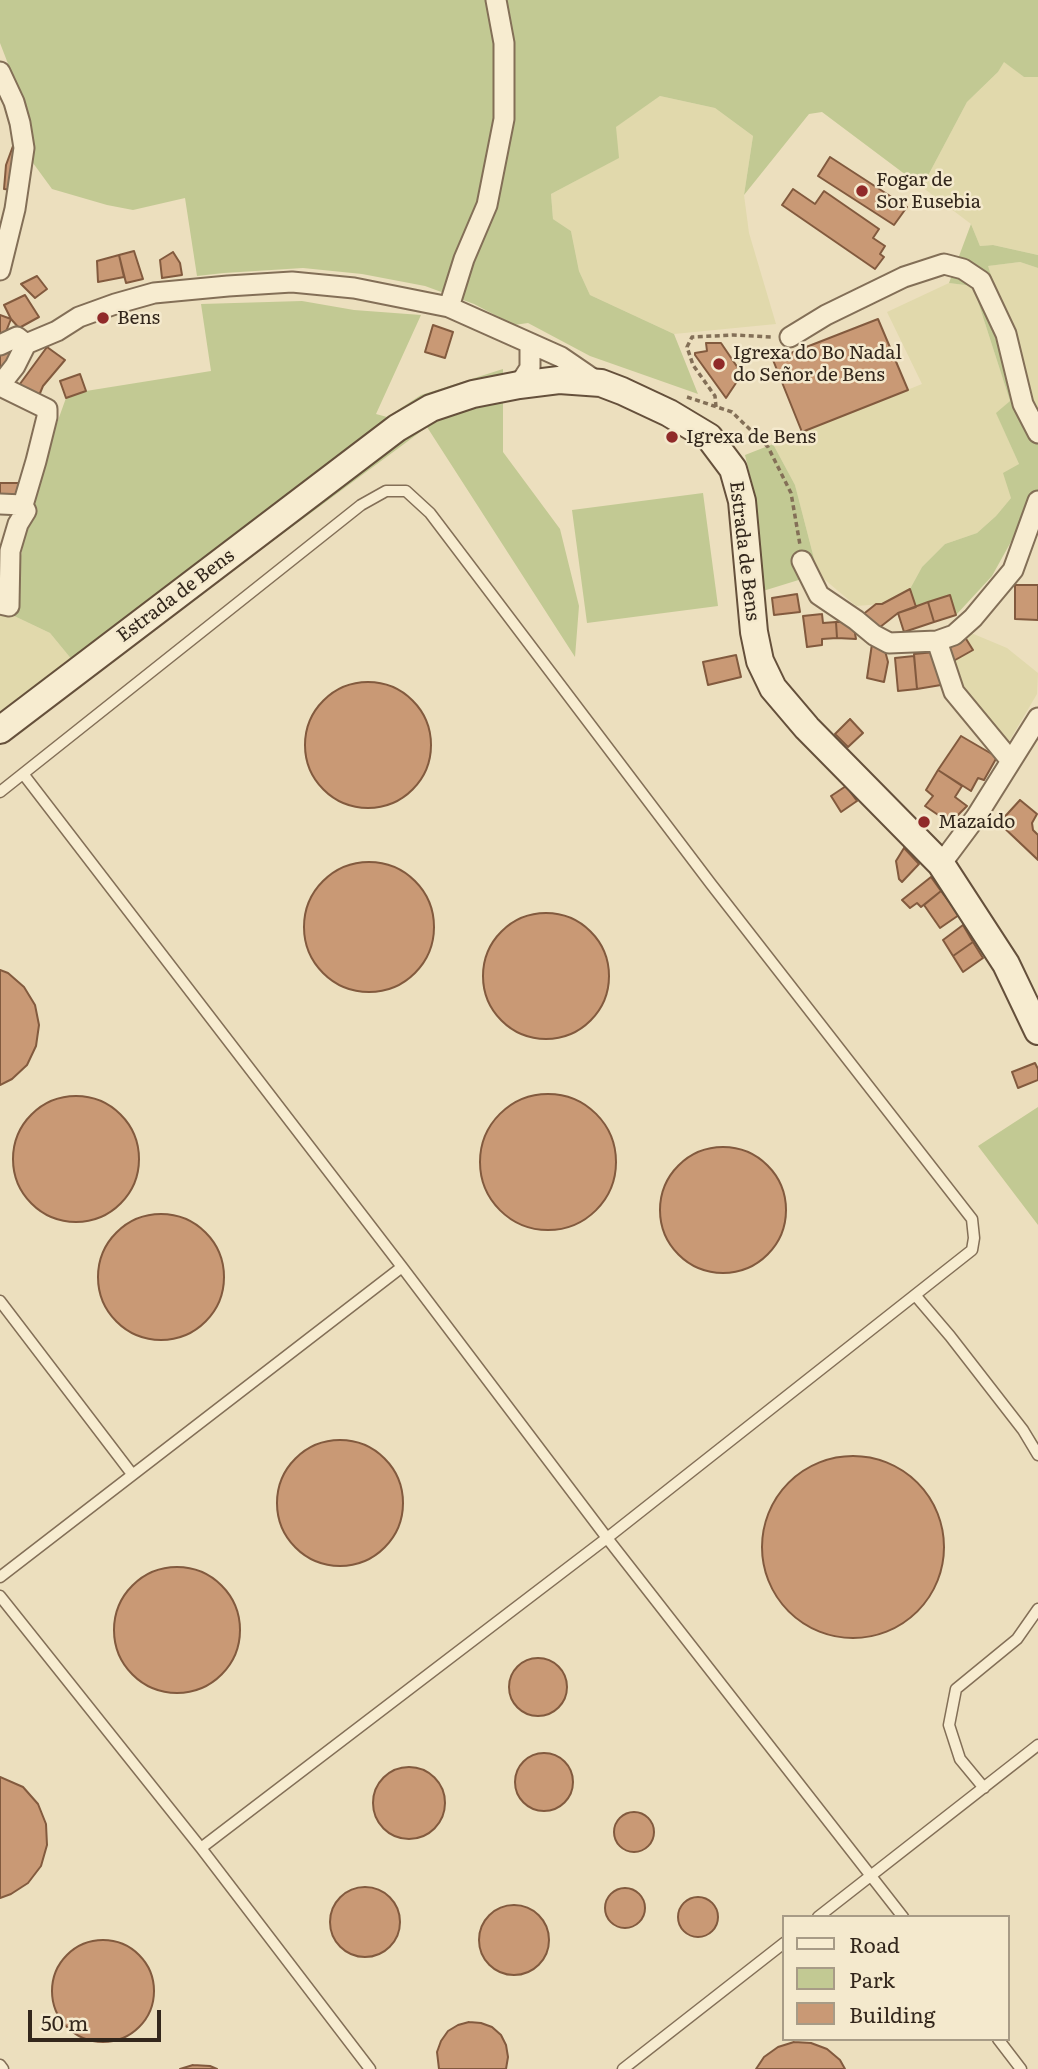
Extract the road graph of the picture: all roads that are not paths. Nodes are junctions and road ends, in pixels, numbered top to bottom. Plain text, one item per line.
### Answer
1 (496, 0) edge
2 (0, 72) edge
3 (0, 270) edge
4 (449, 307) junction
5 (790, 338) road end
6 (26, 344) junction
7 (530, 344) junction
8 (0, 345) edge
9 (560, 368) junction
10 (0, 385) edge
11 (519, 385) junction
12 (1038, 433) edge
13 (1038, 501) edge
14 (0, 504) edge
15 (23, 505) junction
16 (802, 561) dead end
17 (0, 604) edge
18 (937, 641) junction
19 (1038, 718) edge
20 (0, 730) edge
21 (1011, 761) junction
22 (24, 775) junction
23 (0, 792) edge
24 (941, 864) junction
25 (1038, 1031) edge
26 (402, 1267) junction
27 (915, 1295) junction
28 (0, 1301) edge
29 (1038, 1455) edge
30 (132, 1474) junction
31 (607, 1538) junction
32 (0, 1577) edge
33 (0, 1596) edge
34 (1038, 1609) edge
35 (1038, 1745) edge
36 (984, 1788) junction
37 (201, 1848) junction
38 (871, 1876) junction
39 (821, 1915) edge
40 (901, 1915) edge
41 (782, 1945) edge
42 (1000, 2041) edge
43 (370, 2069) edge
44 (623, 2069) edge
45 (1021, 2069) edge

1 - 4 street
2 - 3 street
4 - 6 street
4 - 7 street
5 - 12 street
6 - 8 street
6 - 10 street
7 - 9 street
7 - 11 street
9 - 11 street, Estrada de Bens
9 - 24 street, Estrada de Bens
10 - 15 street
11 - 20 street, Estrada de Bens
13 - 18 street
14 - 15 street
15 - 17 street
16 - 18 street
18 - 21 street
19 - 21 street
21 - 24 street
22 - 23 lane
22 - 26 lane
22 - 27 lane
24 - 25 street, Estrada de Bens
26 - 30 lane
26 - 31 lane
27 - 29 lane
27 - 31 lane
28 - 30 lane
30 - 32 lane
31 - 37 lane
31 - 38 lane
33 - 37 lane
34 - 36 lane
35 - 36 lane
36 - 38 lane
37 - 43 lane
38 - 39 lane
38 - 40 lane
41 - 44 lane
42 - 45 lane

